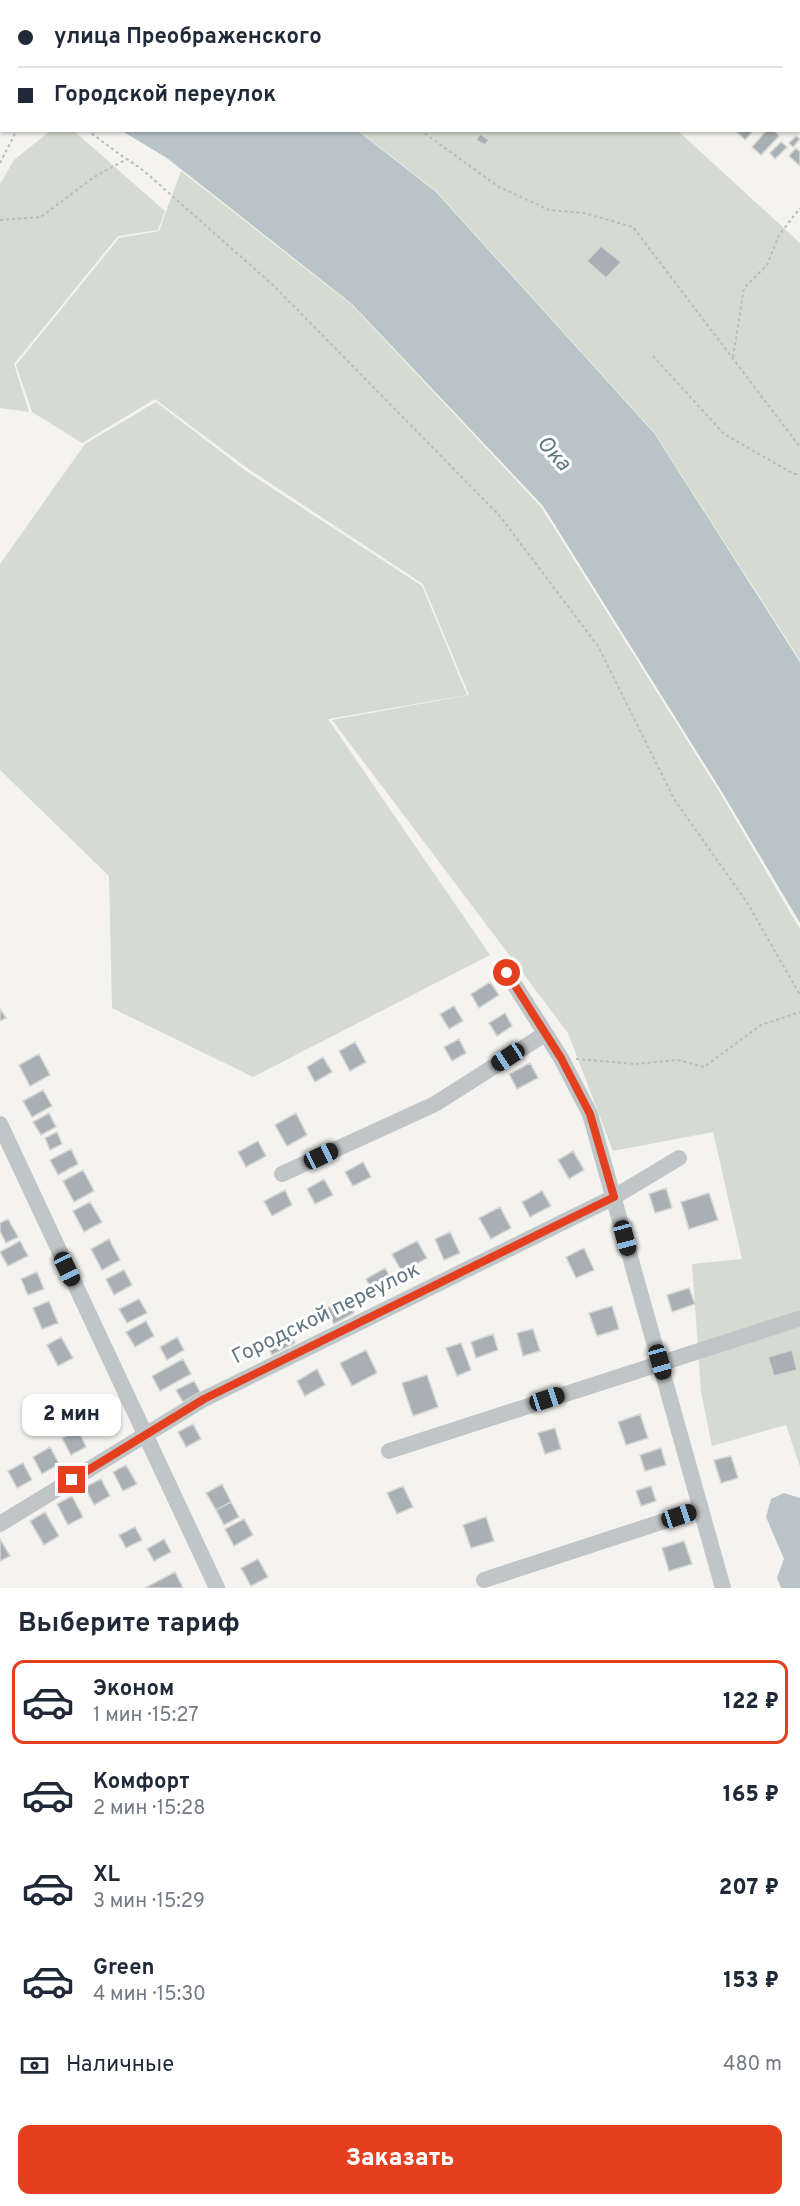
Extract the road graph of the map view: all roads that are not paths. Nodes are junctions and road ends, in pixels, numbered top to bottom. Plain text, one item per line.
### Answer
1 (507, 973) dead end
2 (545, 1034) junction
3 (0, 1124) edge
4 (679, 1158) dead end
5 (282, 1174) dead end
6 (614, 1197) junction
7 (798, 1319) dead end
8 (660, 1362) junction
9 (144, 1436) junction
10 (389, 1451) dead end
11 (701, 1509) junction
12 (0, 1524) edge
13 (484, 1580) dead end
14 (217, 1588) edge
15 (723, 1588) edge

1 - 2 street
2 - 5 street
2 - 6 street
3 - 9 street
4 - 6 street, Городской переулок
6 - 8 street
6 - 9 street, Городской переулок
7 - 8 street
8 - 10 street
8 - 11 street
9 - 12 street, Городской переулок
9 - 14 street
11 - 13 street
11 - 15 street

